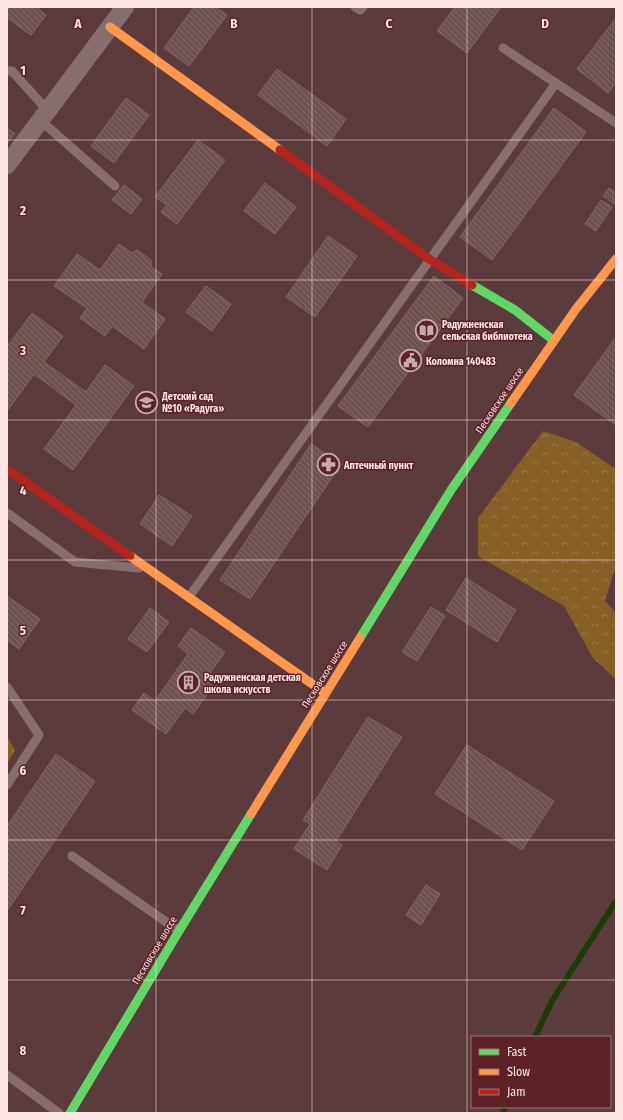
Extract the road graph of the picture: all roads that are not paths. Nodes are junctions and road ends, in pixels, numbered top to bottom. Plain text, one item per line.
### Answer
1 (125, 7) edge
2 (355, 7) edge
3 (363, 7) edge
4 (110, 27) junction
5 (503, 48) dead end
6 (7, 71) edge
7 (556, 83) junction
8 (44, 115) junction
9 (616, 123) edge
10 (7, 164) edge
11 (115, 186) dead end
12 (429, 259) junction
13 (616, 259) edge
14 (554, 340) junction
15 (7, 469) edge
16 (7, 512) edge
17 (149, 569) junction
18 (189, 597) junction
19 (7, 687) edge
20 (325, 693) junction
21 (7, 785) edge
22 (72, 856) dead end
23 (179, 931) junction
24 (7, 1075) edge
25 (59, 1113) edge
26 (70, 1113) edge

1 - 4 street
2 - 3 lane
4 - 8 street
4 - 12 street
5 - 7 lane
6 - 8 lane
7 - 9 lane
7 - 12 lane
8 - 10 street
8 - 11 lane
12 - 14 street
12 - 18 lane
13 - 14 street, Песковское шоссе
14 - 20 street, Песковское шоссе
15 - 17 street
16 - 17 lane
17 - 18 street
18 - 20 street
19 - 21 lane
20 - 23 street, Песковское шоссе
22 - 23 lane
23 - 26 street, Песковское шоссе
24 - 25 lane

